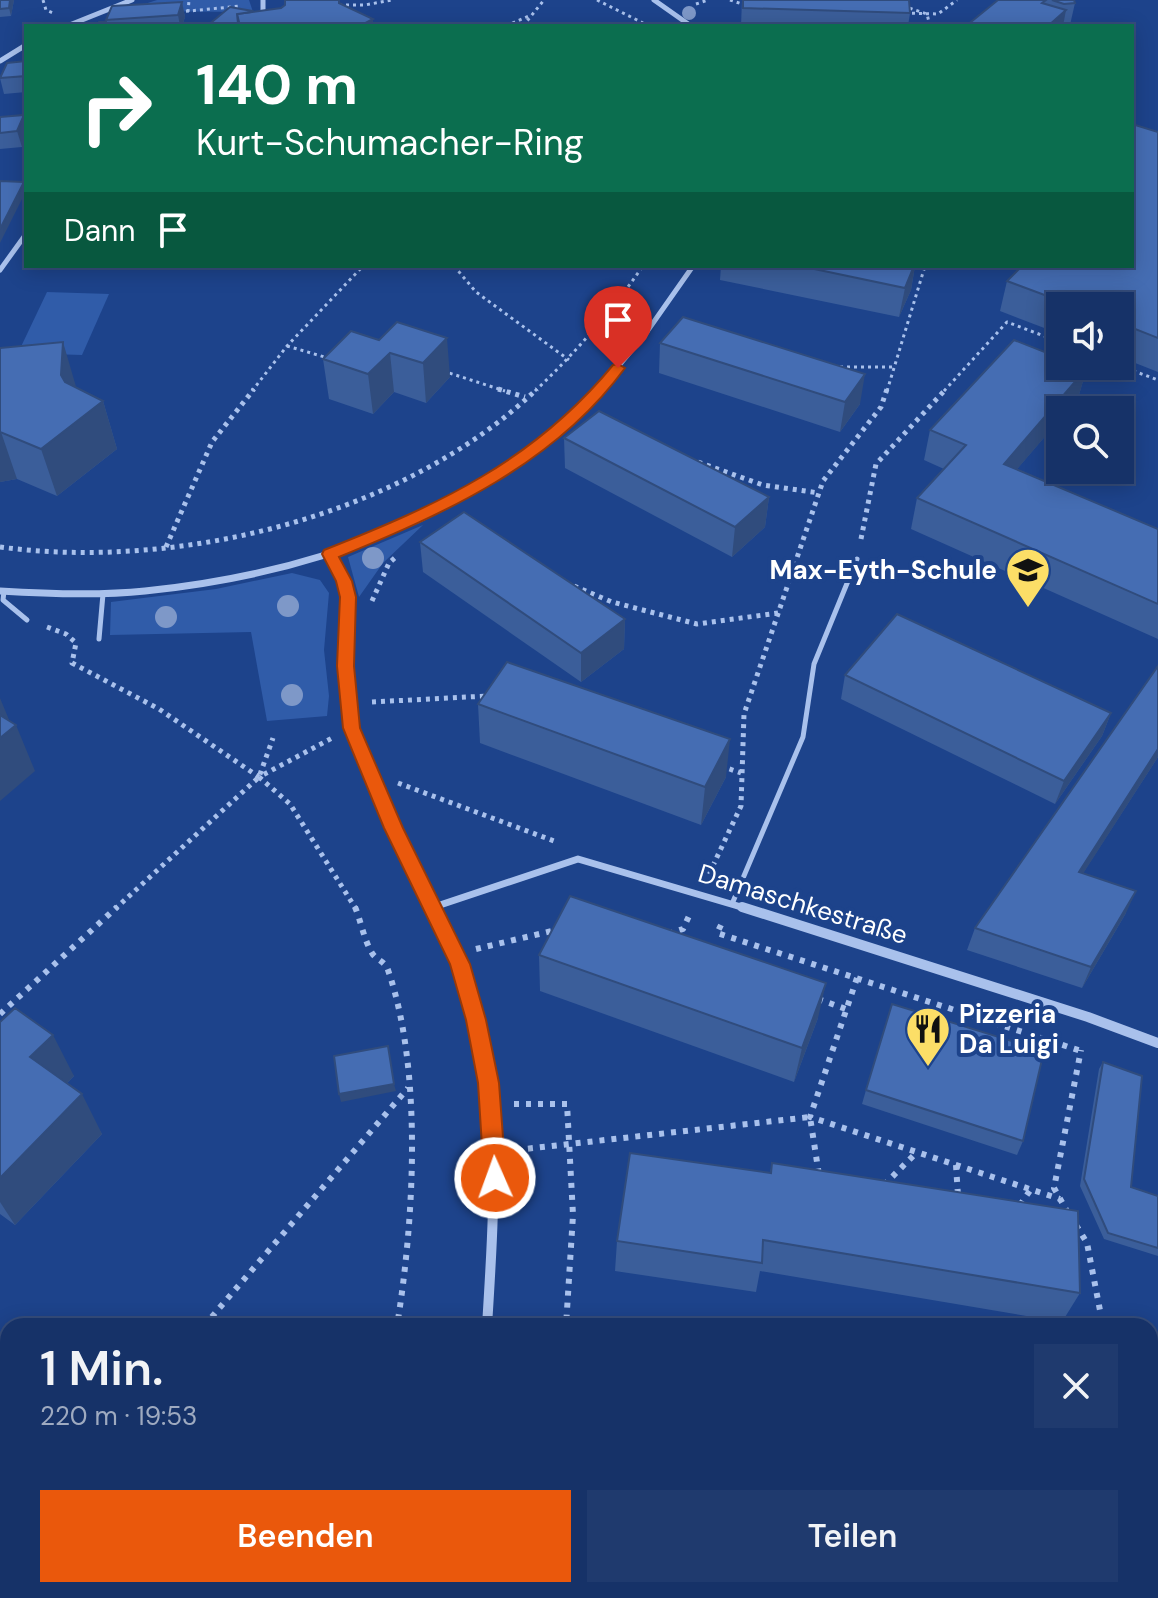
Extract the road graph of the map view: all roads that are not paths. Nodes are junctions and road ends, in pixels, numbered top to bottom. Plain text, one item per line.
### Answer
1 (132, 0) edge
2 (654, 0) edge
3 (264, 2) edge
4 (72, 24) edge
5 (256, 24) edge
6 (688, 24) edge
7 (24, 46) edge
8 (0, 61) edge
9 (24, 237) edge
10 (692, 268) edge
11 (0, 270) edge
12 (330, 554) junction
13 (857, 559) road end
14 (2, 591) edge
15 (103, 594) junction
16 (27, 620) road end
17 (99, 639) dead end
18 (732, 904) junction
19 (434, 907) junction
20 (1158, 1043) edge
21 (487, 1318) edge

1 - 4 street
2 - 6 street
3 - 5 street
7 - 8 street
9 - 11 street
10 - 12 street
12 - 15 street
12 - 19 street
13 - 18 lane
14 - 15 street
14 - 16 lane
15 - 17 lane
18 - 19 street, Damaschkestraße
18 - 20 street, Damaschkestraße
19 - 21 street

